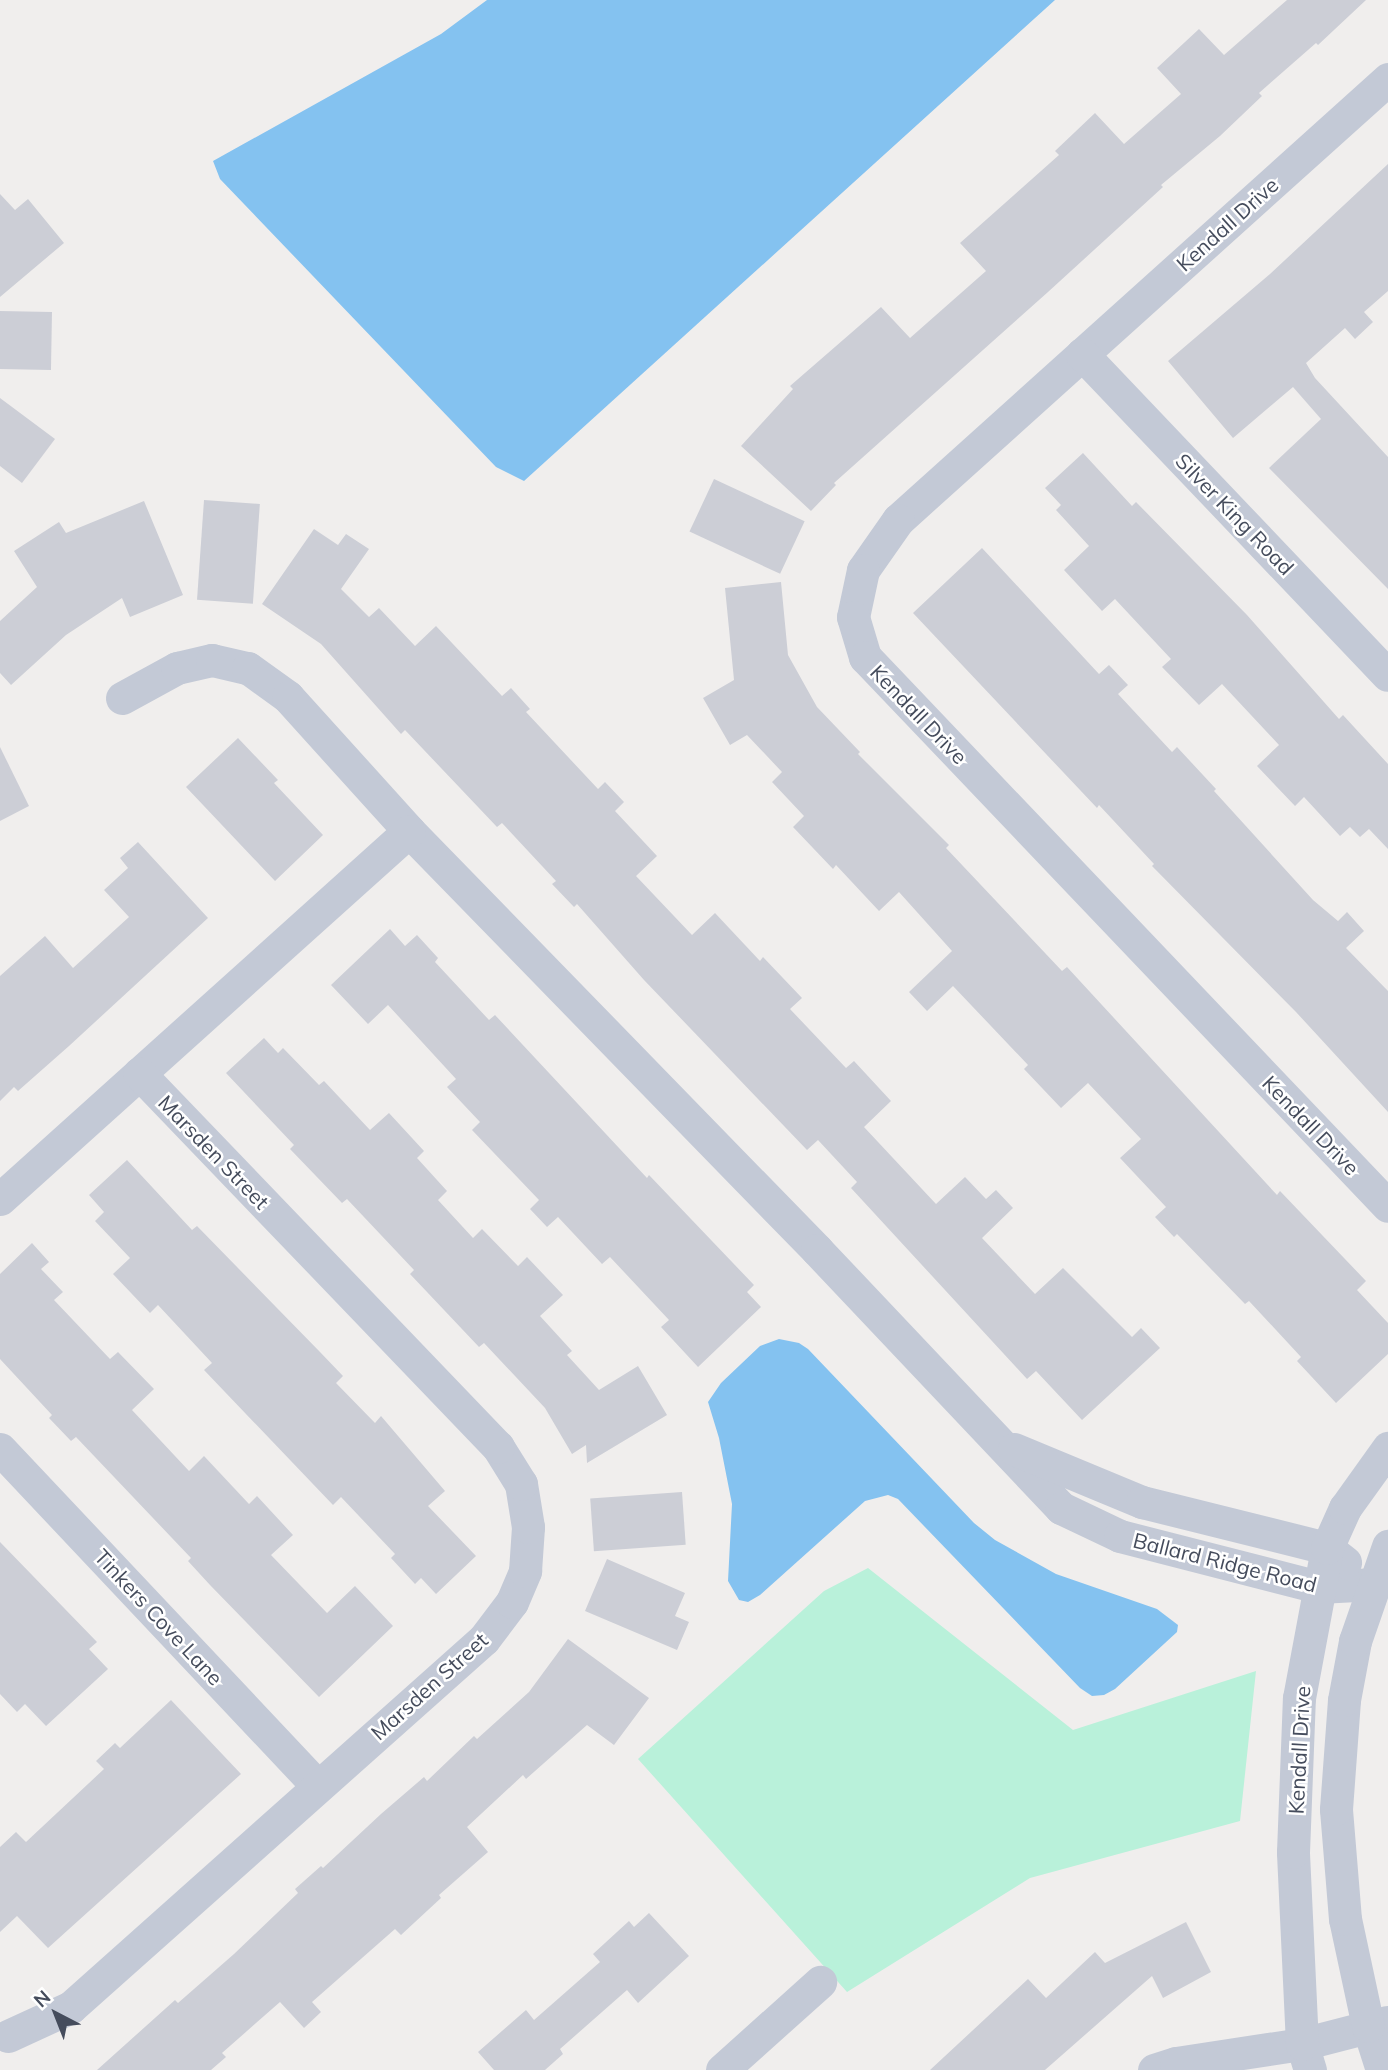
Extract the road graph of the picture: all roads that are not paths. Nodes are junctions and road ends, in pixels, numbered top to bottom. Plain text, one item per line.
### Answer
1 (1388, 79) edge
2 (1082, 354) junction
3 (1388, 675) edge
4 (122, 698) dead end
5 (409, 831) junction
6 (139, 1073) junction
7 (0, 1199) edge
8 (1388, 1206) edge
9 (1001, 1443) junction
10 (1388, 1448) edge
11 (0, 1449) edge
12 (1388, 1546) edge
13 (1327, 1548) junction
14 (1375, 1584) junction
15 (1319, 1587) junction
16 (317, 1785) junction
17 (820, 1982) dead end
18 (1378, 2024) edge
19 (8, 2036) dead end
20 (1306, 2057) edge
21 (722, 2070) edge
22 (1154, 2070) edge
23 (1382, 2070) edge

1 - 2 street, Kendall Drive
2 - 3 street, Silver King Road
2 - 8 street, Kendall Drive
4 - 5 street
5 - 6 street
5 - 9 street
6 - 7 street
6 - 16 street, Marsden Street
9 - 13 street, Ballard Ridge Road
9 - 15 street, Ballard Ridge Road
10 - 13 street, Kendall Drive
11 - 16 street, Tinkers Cove Lane
12 - 14 street, Kendall Drive
13 - 14 street, Ballard Ridge Road
13 - 15 street, Kendall Drive
14 - 15 street, Ballard Ridge Road
14 - 18 street, Kendall Drive
15 - 20 street, Kendall Drive
16 - 19 street, Marsden Street
17 - 21 street
18 - 20 street
18 - 23 street, Kendall Drive
20 - 22 street

